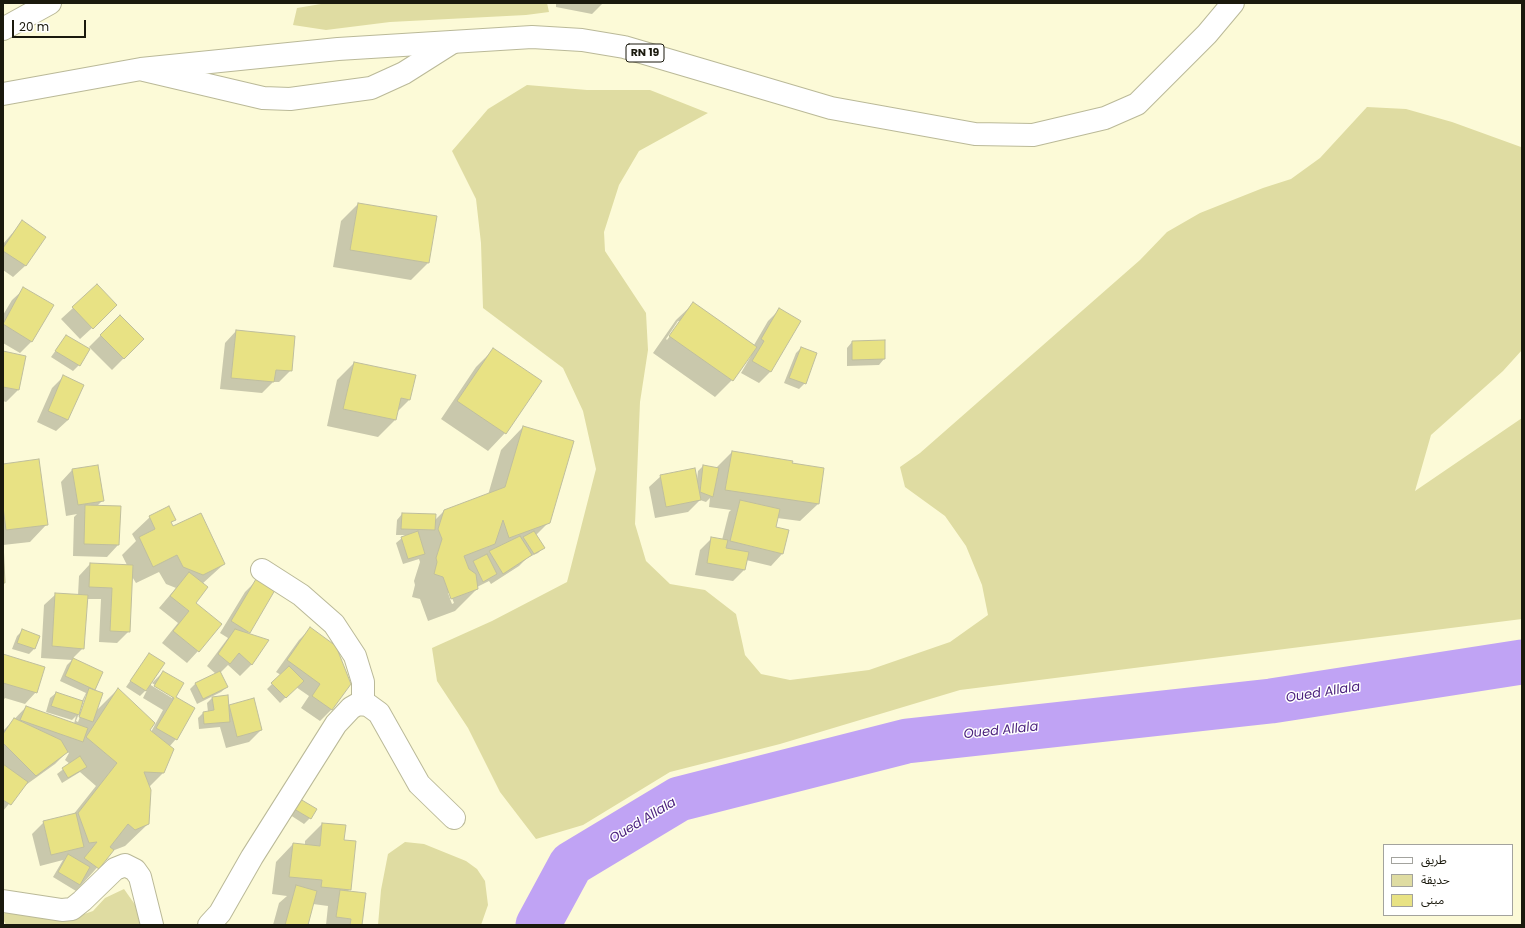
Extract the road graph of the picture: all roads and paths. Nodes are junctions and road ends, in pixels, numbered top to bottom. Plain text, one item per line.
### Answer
1 (50, 3) edge
2 (1233, 3) edge
3 (3, 28) edge
4 (453, 42) junction
5 (141, 69) junction
6 (3, 94) edge
7 (262, 570) dead end
8 (363, 703) junction
9 (454, 818) dead end
10 (3, 901) edge
11 (152, 925) edge
12 (209, 925) edge

1 - 3 main road
2 - 4 main road, RN 19
4 - 5 main road, RN 19
4 - 5 main road
5 - 6 main road, RN 19
7 - 8 main road
8 - 9 main road
8 - 12 main road
10 - 11 main road

